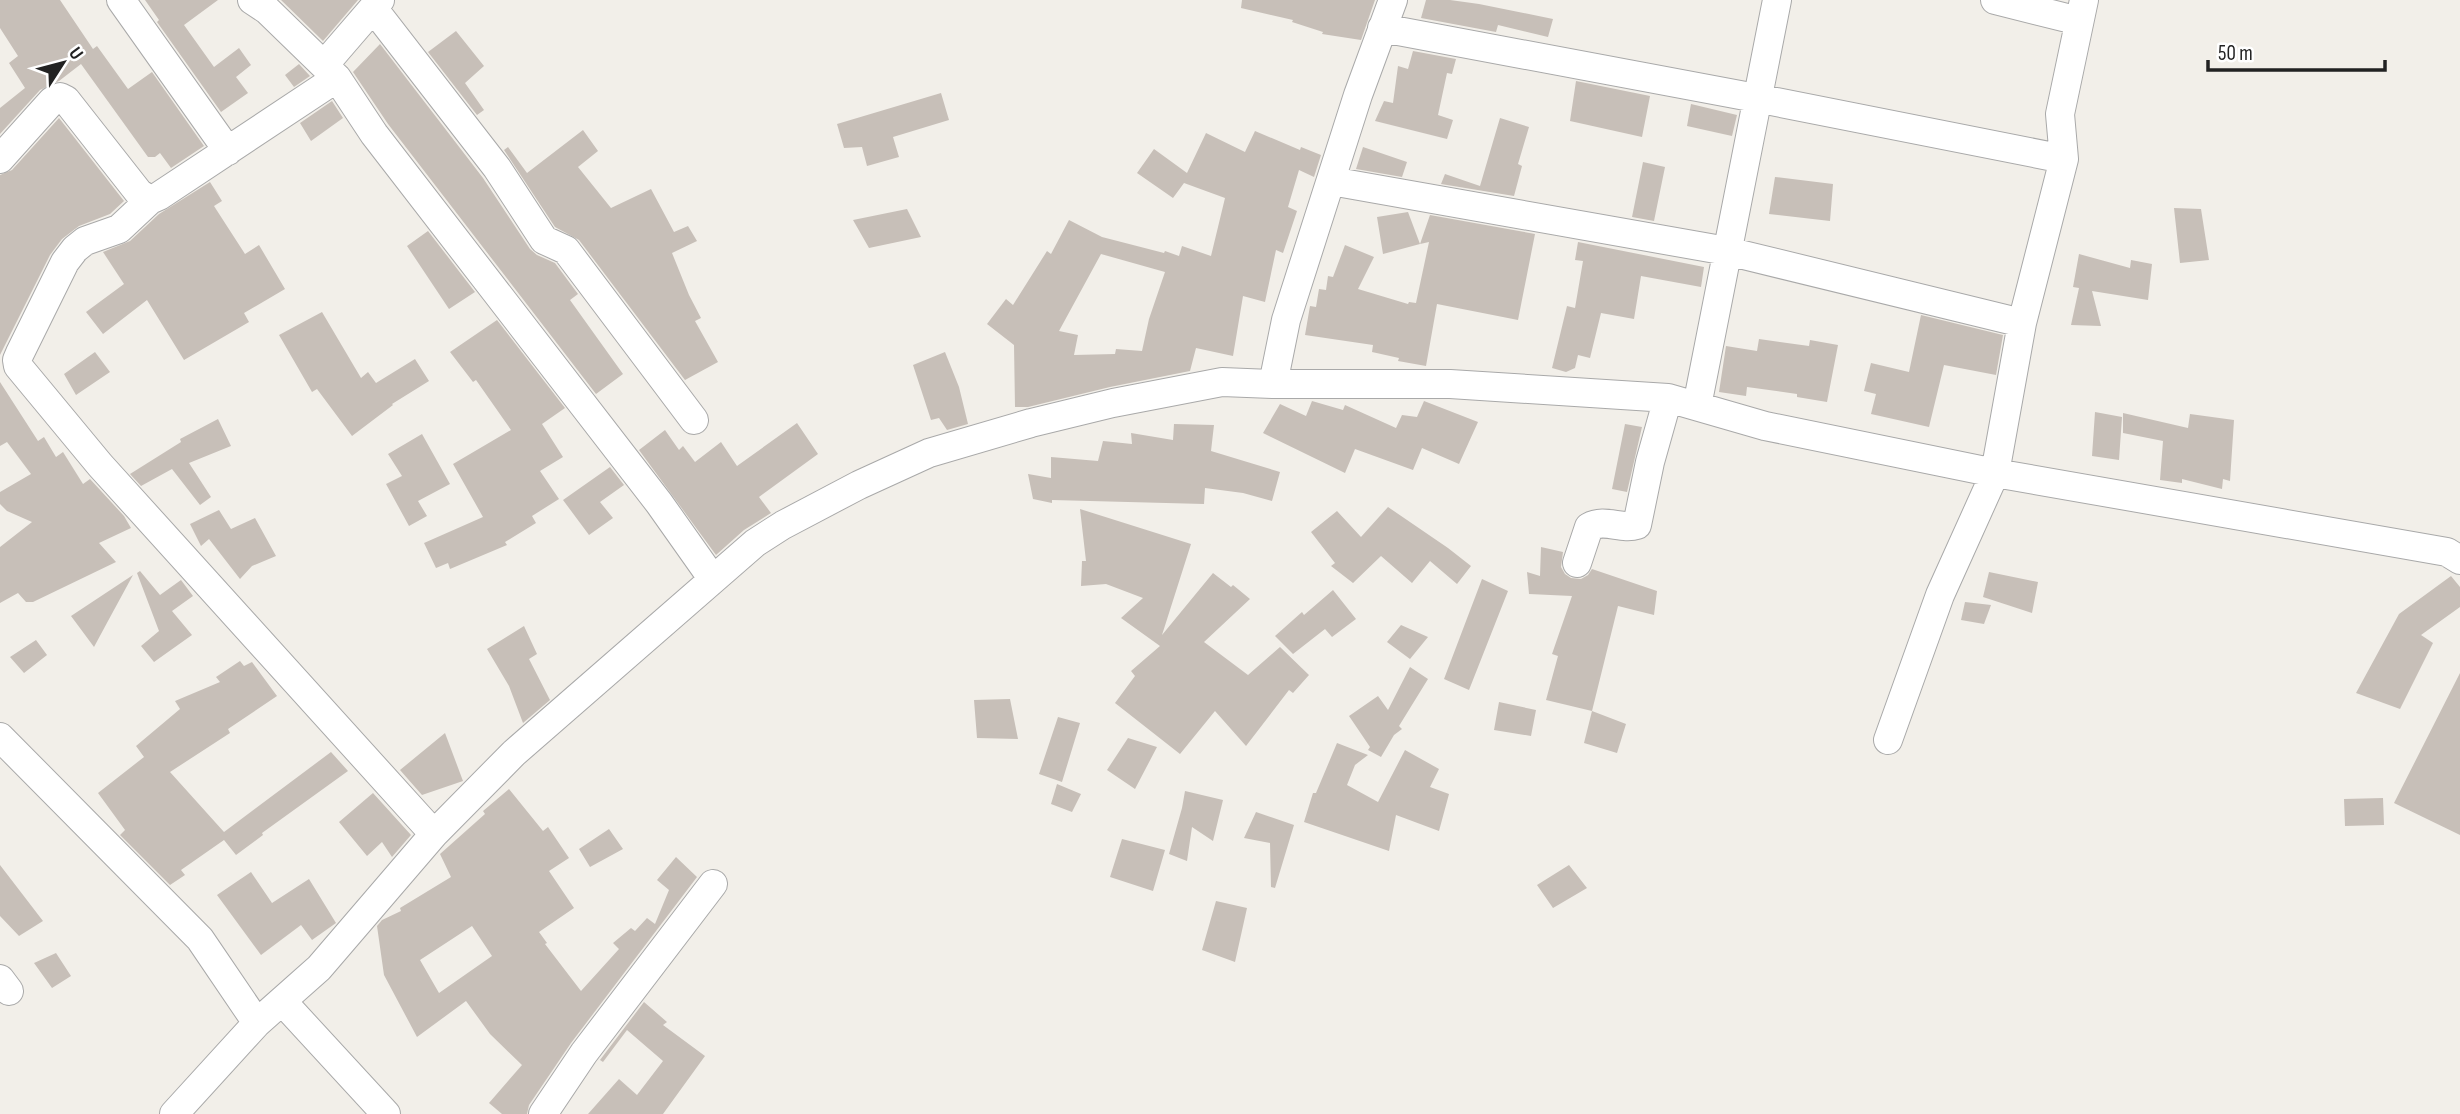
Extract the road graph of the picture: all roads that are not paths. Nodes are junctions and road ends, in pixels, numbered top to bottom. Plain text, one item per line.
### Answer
1 (121, 0) edge
2 (252, 0) edge
3 (1394, 0) edge
4 (1777, 0) edge
5 (1995, 0) edge
6 (376, 4) edge
7 (2082, 10) edge
8 (1382, 29) junction
9 (330, 71) junction
10 (1756, 98) junction
11 (228, 150) junction
12 (0, 159) edge
13 (2064, 159) junction
14 (1331, 181) junction
15 (150, 200) junction
16 (1727, 251) junction
17 (2022, 323) junction
18 (9, 359) edge
19 (1273, 384) junction
20 (1668, 398) junction
21 (1697, 406) junction
22 (694, 420) dead end
23 (1995, 473) junction
24 (2456, 552) edge
25 (1577, 563) dead end
26 (712, 578) junction
27 (0, 737) edge
28 (1888, 740) dead end
29 (434, 834) junction
30 (713, 884) dead end
31 (282, 1001) junction
32 (257, 1023) junction
33 (174, 1114) edge
34 (386, 1114) edge
35 (543, 1114) edge

1 - 11 street
2 - 9 street
3 - 8 street
4 - 10 street
5 - 7 street
6 - 9 street
6 - 22 street
7 - 13 street
8 - 10 street
8 - 14 street
9 - 11 street
9 - 26 street
10 - 13 street
10 - 16 street
11 - 15 street
12 - 15 street
13 - 17 street
14 - 16 street
14 - 19 street
15 - 18 street
16 - 17 street
16 - 21 street
17 - 23 street
18 - 29 street
19 - 20 street
19 - 26 street
20 - 21 street
20 - 25 street
21 - 23 street
23 - 24 street
23 - 28 street
26 - 29 street
27 - 32 street
29 - 31 street
30 - 35 street
31 - 32 street
31 - 34 street
32 - 33 street

